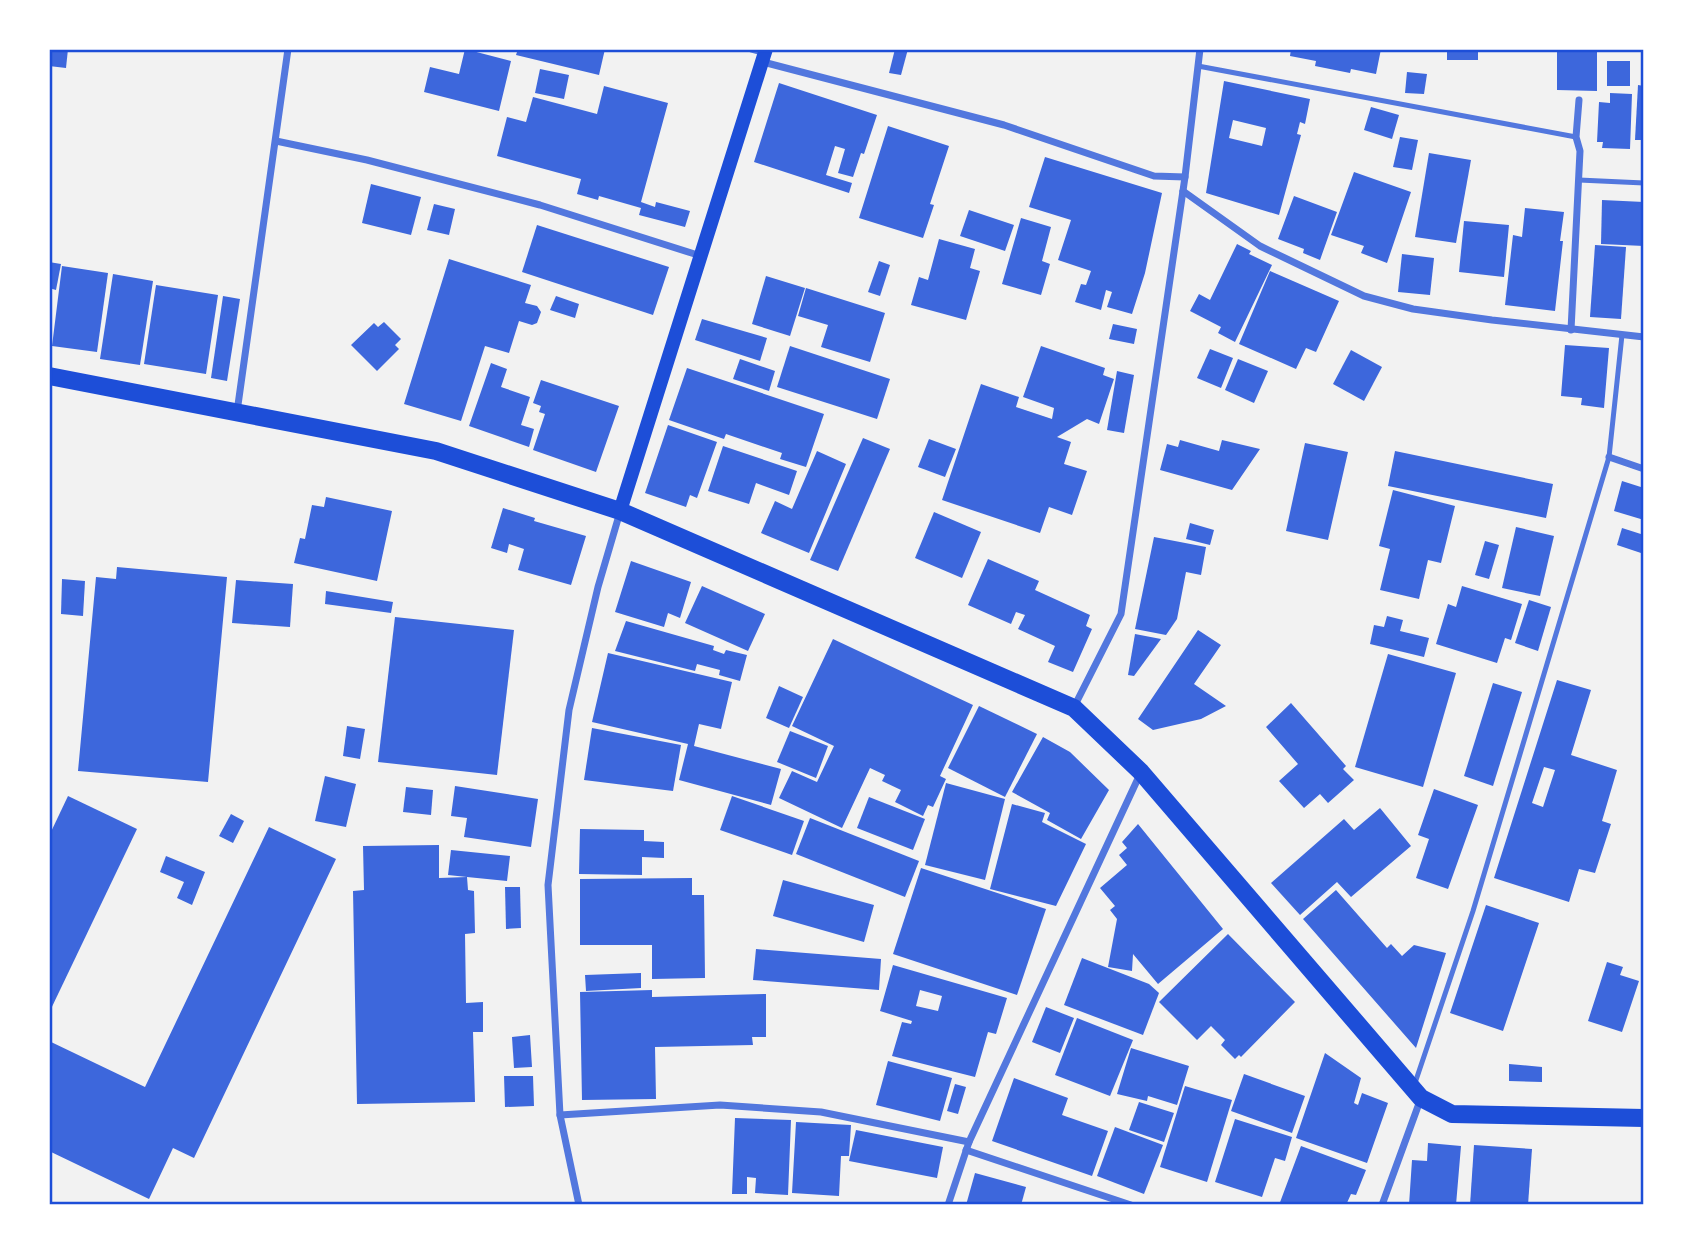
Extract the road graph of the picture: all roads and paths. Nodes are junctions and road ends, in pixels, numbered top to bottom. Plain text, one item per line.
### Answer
1 (288, 49) edge
2 (1200, 49) edge
3 (761, 53) edge
4 (1198, 66) junction
5 (1579, 100) dead end
6 (1576, 137) junction
7 (276, 141) junction
8 (1185, 177) junction
9 (1579, 180) junction
10 (1644, 183) edge
11 (1183, 191) junction
12 (701, 256) junction
13 (1571, 330) junction
14 (1622, 335) junction
15 (1644, 337) edge
16 (49, 376) edge
17 (237, 412) junction
18 (1609, 457) junction
19 (1644, 469) edge
20 (620, 511) junction
21 (1074, 708) junction
22 (1141, 772) junction
23 (1417, 1094) junction
24 (560, 1115) junction
25 (1644, 1118) edge
26 (968, 1146) junction
27 (579, 1205) edge
28 (948, 1205) edge
29 (1131, 1205) edge
30 (1382, 1205) edge

1 - 7 street
2 - 4 street
3 - 8 street
3 - 12 main road
4 - 6 lane
4 - 8 street
5 - 6 street
6 - 9 street
7 - 12 street
7 - 17 street
8 - 11 street
9 - 10 lane
9 - 13 street
11 - 13 street
11 - 21 street
12 - 20 main road
13 - 14 street
14 - 15 street
14 - 18 lane
16 - 17 main road
17 - 20 main road
18 - 19 street
18 - 23 lane
20 - 21 main road
20 - 24 street
21 - 22 main road
22 - 23 main road
22 - 26 street
23 - 25 main road
23 - 30 street
24 - 26 street
24 - 27 street
26 - 28 street
26 - 29 street

